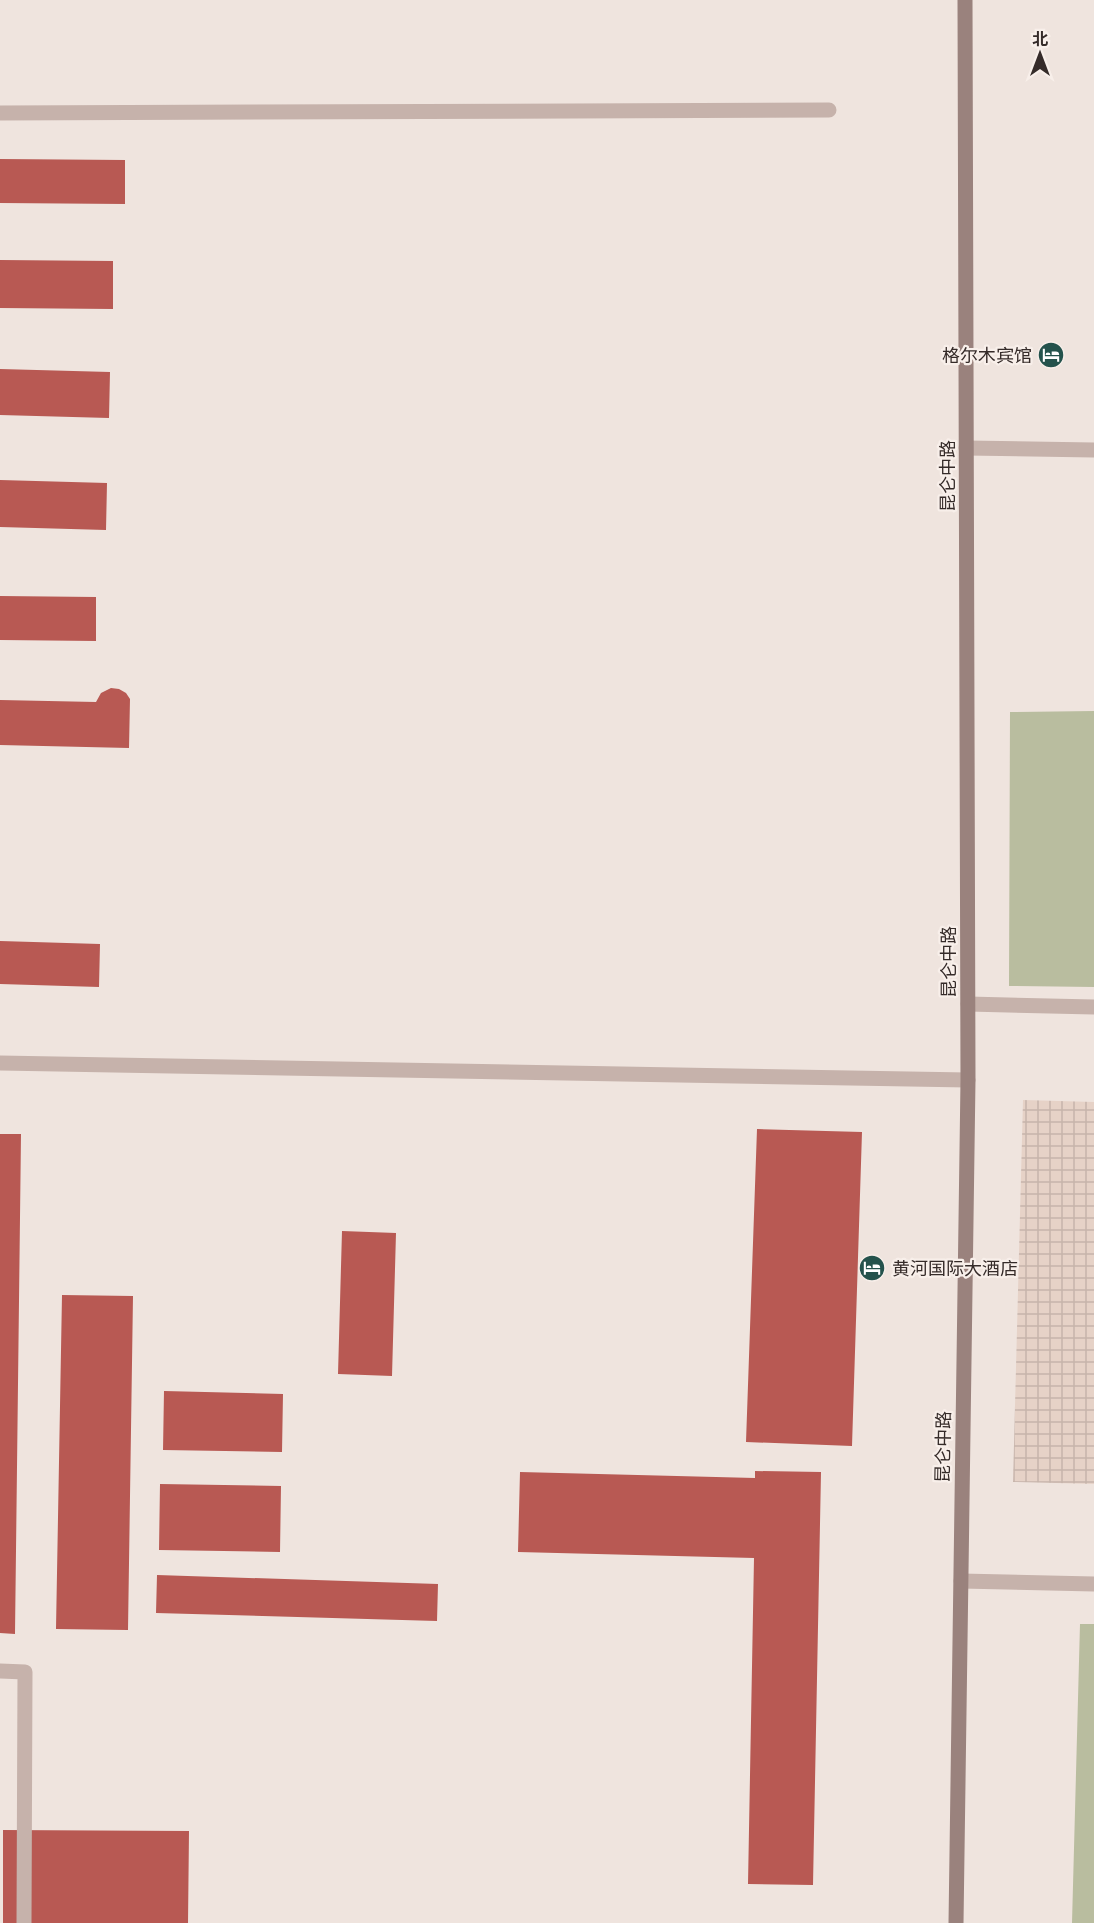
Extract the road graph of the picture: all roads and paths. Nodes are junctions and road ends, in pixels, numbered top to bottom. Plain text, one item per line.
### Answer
1 (965, 0) edge
2 (830, 110) dead end
3 (0, 113) edge
4 (966, 448) junction
5 (1094, 450) edge
6 (968, 1004) junction
7 (1094, 1007) edge
8 (0, 1063) edge
9 (968, 1080) junction
10 (961, 1581) junction
11 (1094, 1584) edge
12 (0, 1671) edge
13 (24, 1923) edge
14 (956, 1923) edge

1 - 4 main road, 昆仑中路
2 - 3 street
4 - 5 street
4 - 6 main road, 昆仑中路
6 - 7 street
6 - 9 main road, 昆仑中路
8 - 9 street
9 - 10 main road, 昆仑中路
10 - 11 street
10 - 14 main road, 昆仑中路
12 - 13 street

